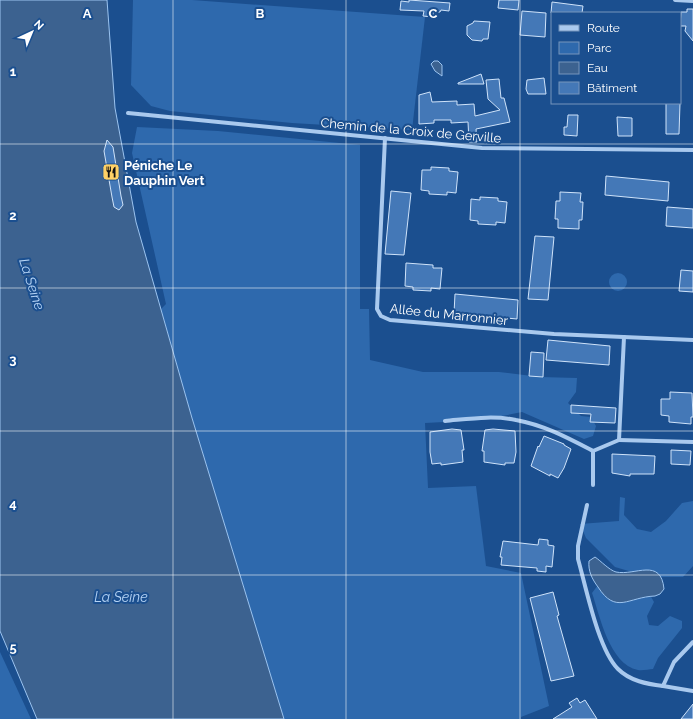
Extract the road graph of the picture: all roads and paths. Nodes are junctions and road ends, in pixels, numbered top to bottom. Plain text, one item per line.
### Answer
1 (675, 0) edge
2 (693, 1) edge
3 (128, 113) dead end
4 (386, 138) junction
5 (693, 150) edge
6 (624, 337) junction
7 (693, 340) edge
8 (445, 421) dead end
9 (619, 440) junction
10 (693, 442) edge
11 (593, 451) junction
12 (593, 485) dead end
13 (587, 505) dead end
14 (693, 642) edge
15 (663, 686) junction
16 (693, 691) edge

1 - 2 street
3 - 4 street, Chemin de la Croix de Gerville
4 - 5 street, Chemin de la Croix de Gerville
4 - 6 street, Allée du Marronnier
6 - 7 street, Allée du Marronnier
6 - 9 street
8 - 11 street
9 - 10 street
9 - 11 street
11 - 12 street
13 - 15 street
14 - 15 street
15 - 16 street

